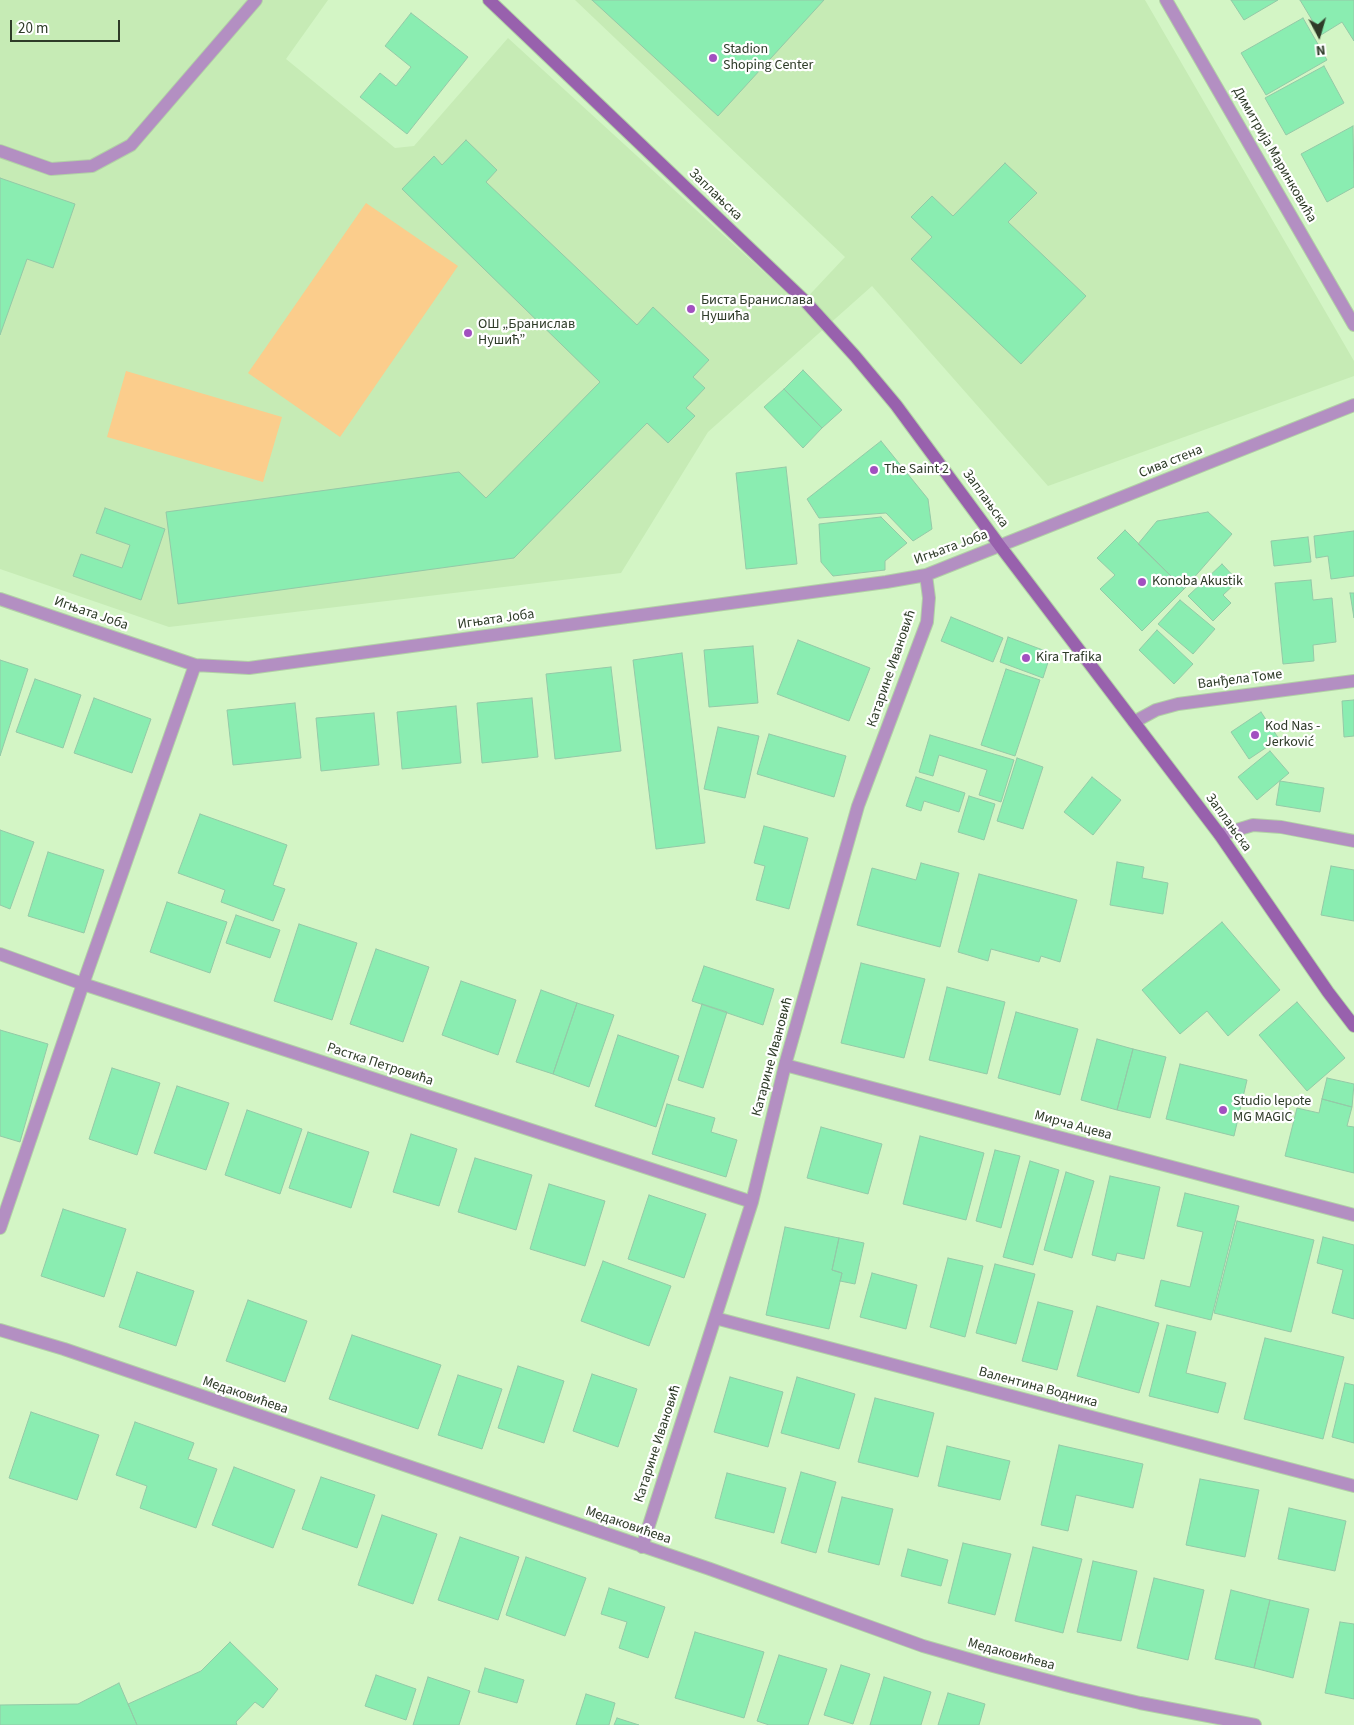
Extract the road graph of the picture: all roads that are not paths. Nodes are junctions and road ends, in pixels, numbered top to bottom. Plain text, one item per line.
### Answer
1 (489, 0) edge
2 (1166, 0) edge
3 (250, 2) edge
4 (0, 151) edge
5 (1354, 325) edge
6 (1354, 405) edge
7 (1000, 546) junction
8 (926, 575) junction
9 (0, 599) edge
10 (195, 665) junction
11 (1354, 681) edge
12 (1134, 722) junction
13 (1220, 835) junction
14 (1354, 841) edge
15 (0, 954) edge
16 (83, 984) junction
17 (1354, 1026) edge
18 (785, 1065) junction
19 (752, 1202) junction
20 (1354, 1215) edge
21 (0, 1228) edge
22 (715, 1318) junction
23 (0, 1330) edge
24 (1354, 1486) edge
25 (642, 1547) junction
26 (1255, 1725) edge

1 - 7 main road, Заплањска
2 - 5 street, Димитрија Маринковића
3 - 4 street
6 - 7 street, Сива стена
7 - 8 street, Игњата Јоба
7 - 12 main road, Заплањска
8 - 10 street, Игњата Јоба
8 - 18 street, Катарине Ивановић
9 - 10 street, Игњата Јоба
10 - 16 street
11 - 12 street, Ванђела Томе
12 - 13 main road, Заплањска
13 - 14 street
13 - 17 main road, Заплањска
15 - 16 street, Растка Петровића
16 - 19 street, Растка Петровића
16 - 21 street
18 - 19 street, Катарине Ивановић
18 - 20 street, Мирча Ацева
19 - 22 street, Катарине Ивановић
22 - 24 street, Валентина Водника
22 - 25 street, Катарине Ивановић
23 - 25 street, Медаковићева
25 - 26 street, Медаковићева

